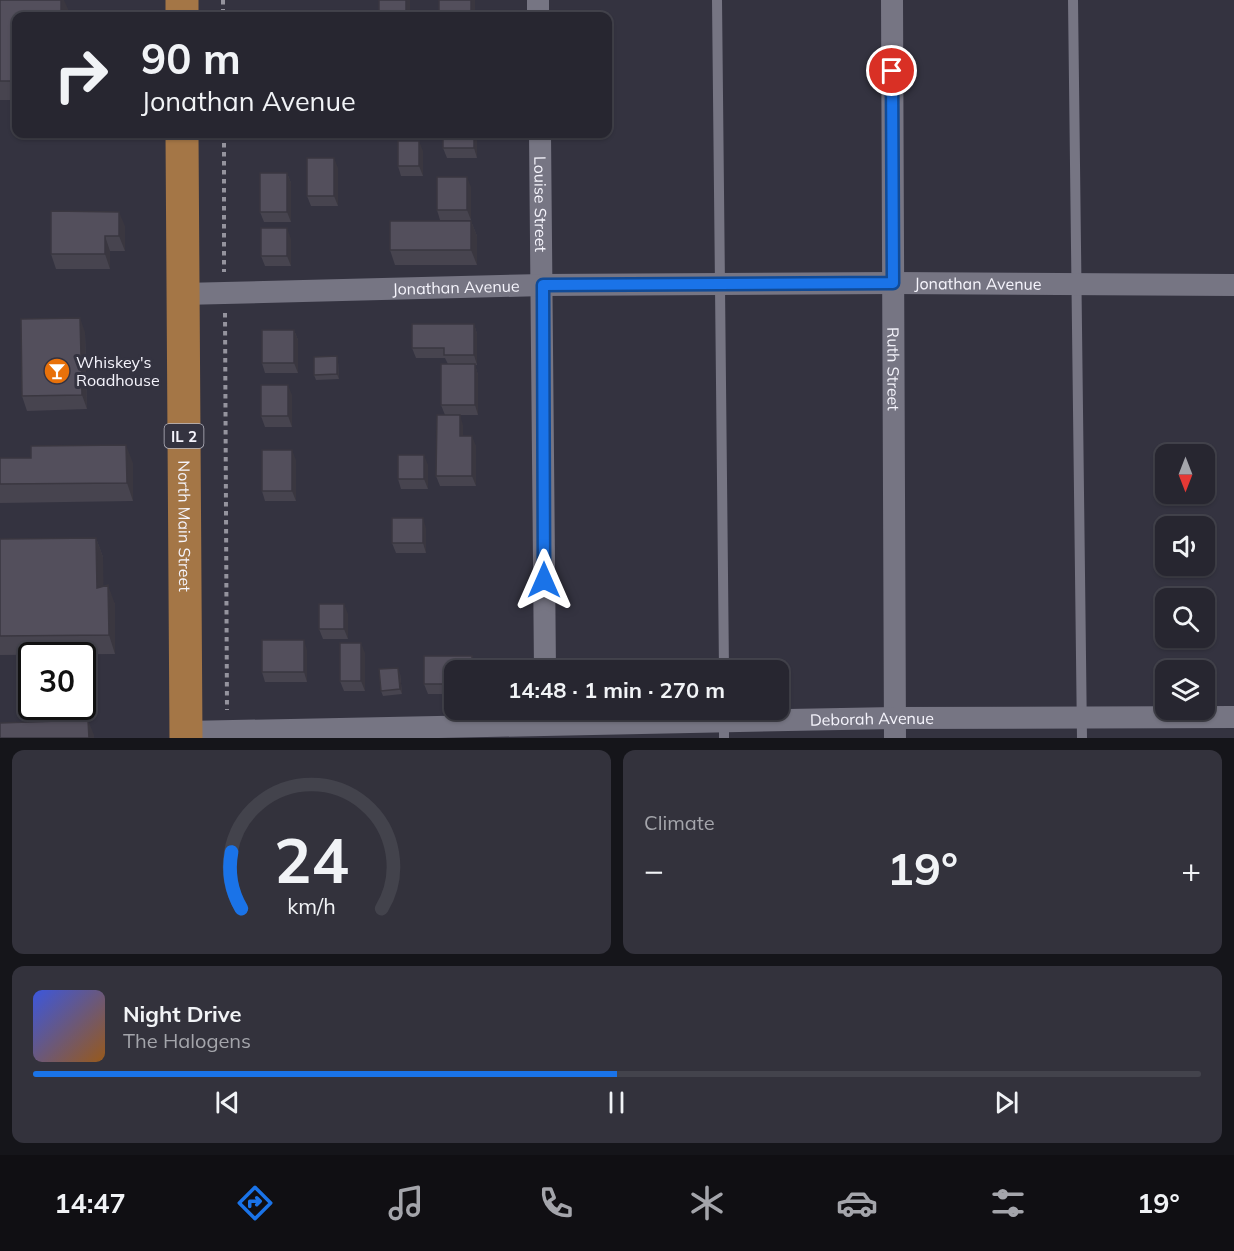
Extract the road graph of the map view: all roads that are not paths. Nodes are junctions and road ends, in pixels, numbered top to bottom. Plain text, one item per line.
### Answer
1 (717, 0) edge
2 (892, 0) edge
3 (1073, 0) edge
4 (182, 138) edge
5 (540, 138) edge
6 (893, 283) junction
7 (720, 284) junction
8 (1077, 284) junction
9 (543, 285) junction
10 (1234, 285) edge
11 (182, 294) junction
12 (545, 660) edge
13 (724, 660) edge
14 (1234, 717) edge
15 (724, 723) edge
16 (545, 724) edge
17 (895, 728) edge
18 (1082, 728) edge
19 (186, 735) edge

1 - 7 lane
2 - 6 street, Ruth Street
3 - 8 lane
4 - 11 main road, North Main Street / IL 2
5 - 9 street, Louise Street
6 - 7 street, Jonathan Avenue
6 - 8 street, Jonathan Avenue
6 - 17 street, Ruth Street
7 - 9 street, Jonathan Avenue
7 - 13 lane
8 - 10 street, Jonathan Avenue
8 - 18 lane
9 - 11 street, Jonathan Avenue
9 - 12 street, Louise Street
11 - 19 main road, North Main Street / IL 2
14 - 18 street, Deborah Avenue
15 - 16 street, Deborah Avenue
15 - 17 street, Deborah Avenue
16 - 19 street, Deborah Avenue
17 - 18 street, Deborah Avenue

